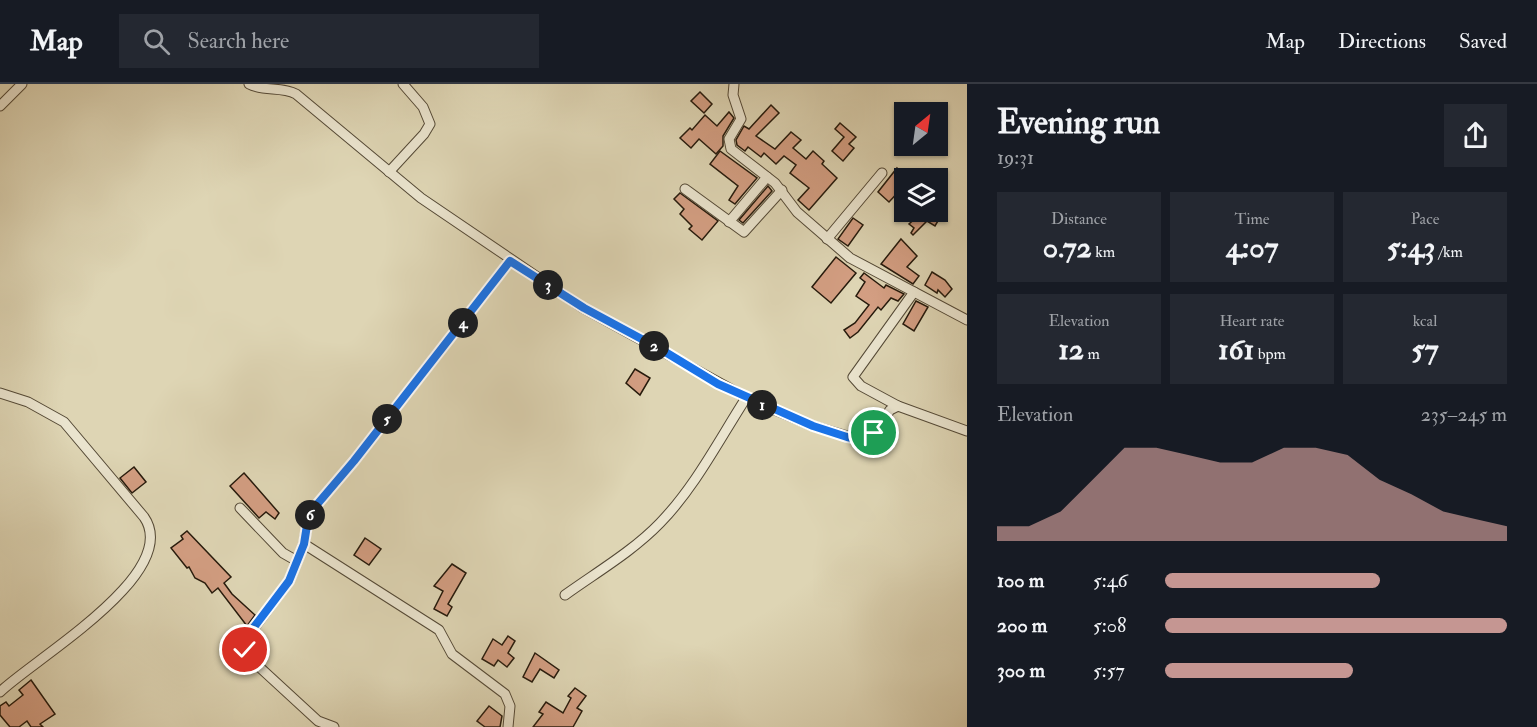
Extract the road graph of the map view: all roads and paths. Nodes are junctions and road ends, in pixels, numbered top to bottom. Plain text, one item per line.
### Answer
1 (22, 84) edge
2 (249, 84) edge
3 (403, 84) edge
4 (734, 84) edge
5 (0, 106) edge
6 (389, 172) junction
7 (882, 173) dead end
8 (767, 177) junction
9 (685, 189) dead end
10 (782, 190) junction
11 (729, 222) junction
12 (827, 239) junction
13 (510, 261) junction
14 (914, 292) junction
15 (967, 320) edge
16 (0, 393) edge
17 (746, 398) junction
18 (898, 406) junction
19 (967, 431) edge
20 (240, 508) dead end
21 (304, 544) junction
22 (297, 561) junction
23 (565, 595) dead end
24 (0, 692) edge
25 (317, 724) edge
26 (334, 727) edge
27 (508, 727) edge

1 - 5 street
2 - 6 street
3 - 6 street
4 - 8 street
6 - 13 street
7 - 12 street
8 - 10 street
8 - 11 street
9 - 11 street
10 - 11 street
10 - 12 street
12 - 14 street
13 - 17 street
13 - 21 street
14 - 15 street
14 - 18 street
16 - 24 street
17 - 18 street
17 - 23 street
18 - 19 street
20 - 22 street
21 - 22 street
21 - 27 street
22 - 25 street
25 - 26 street

